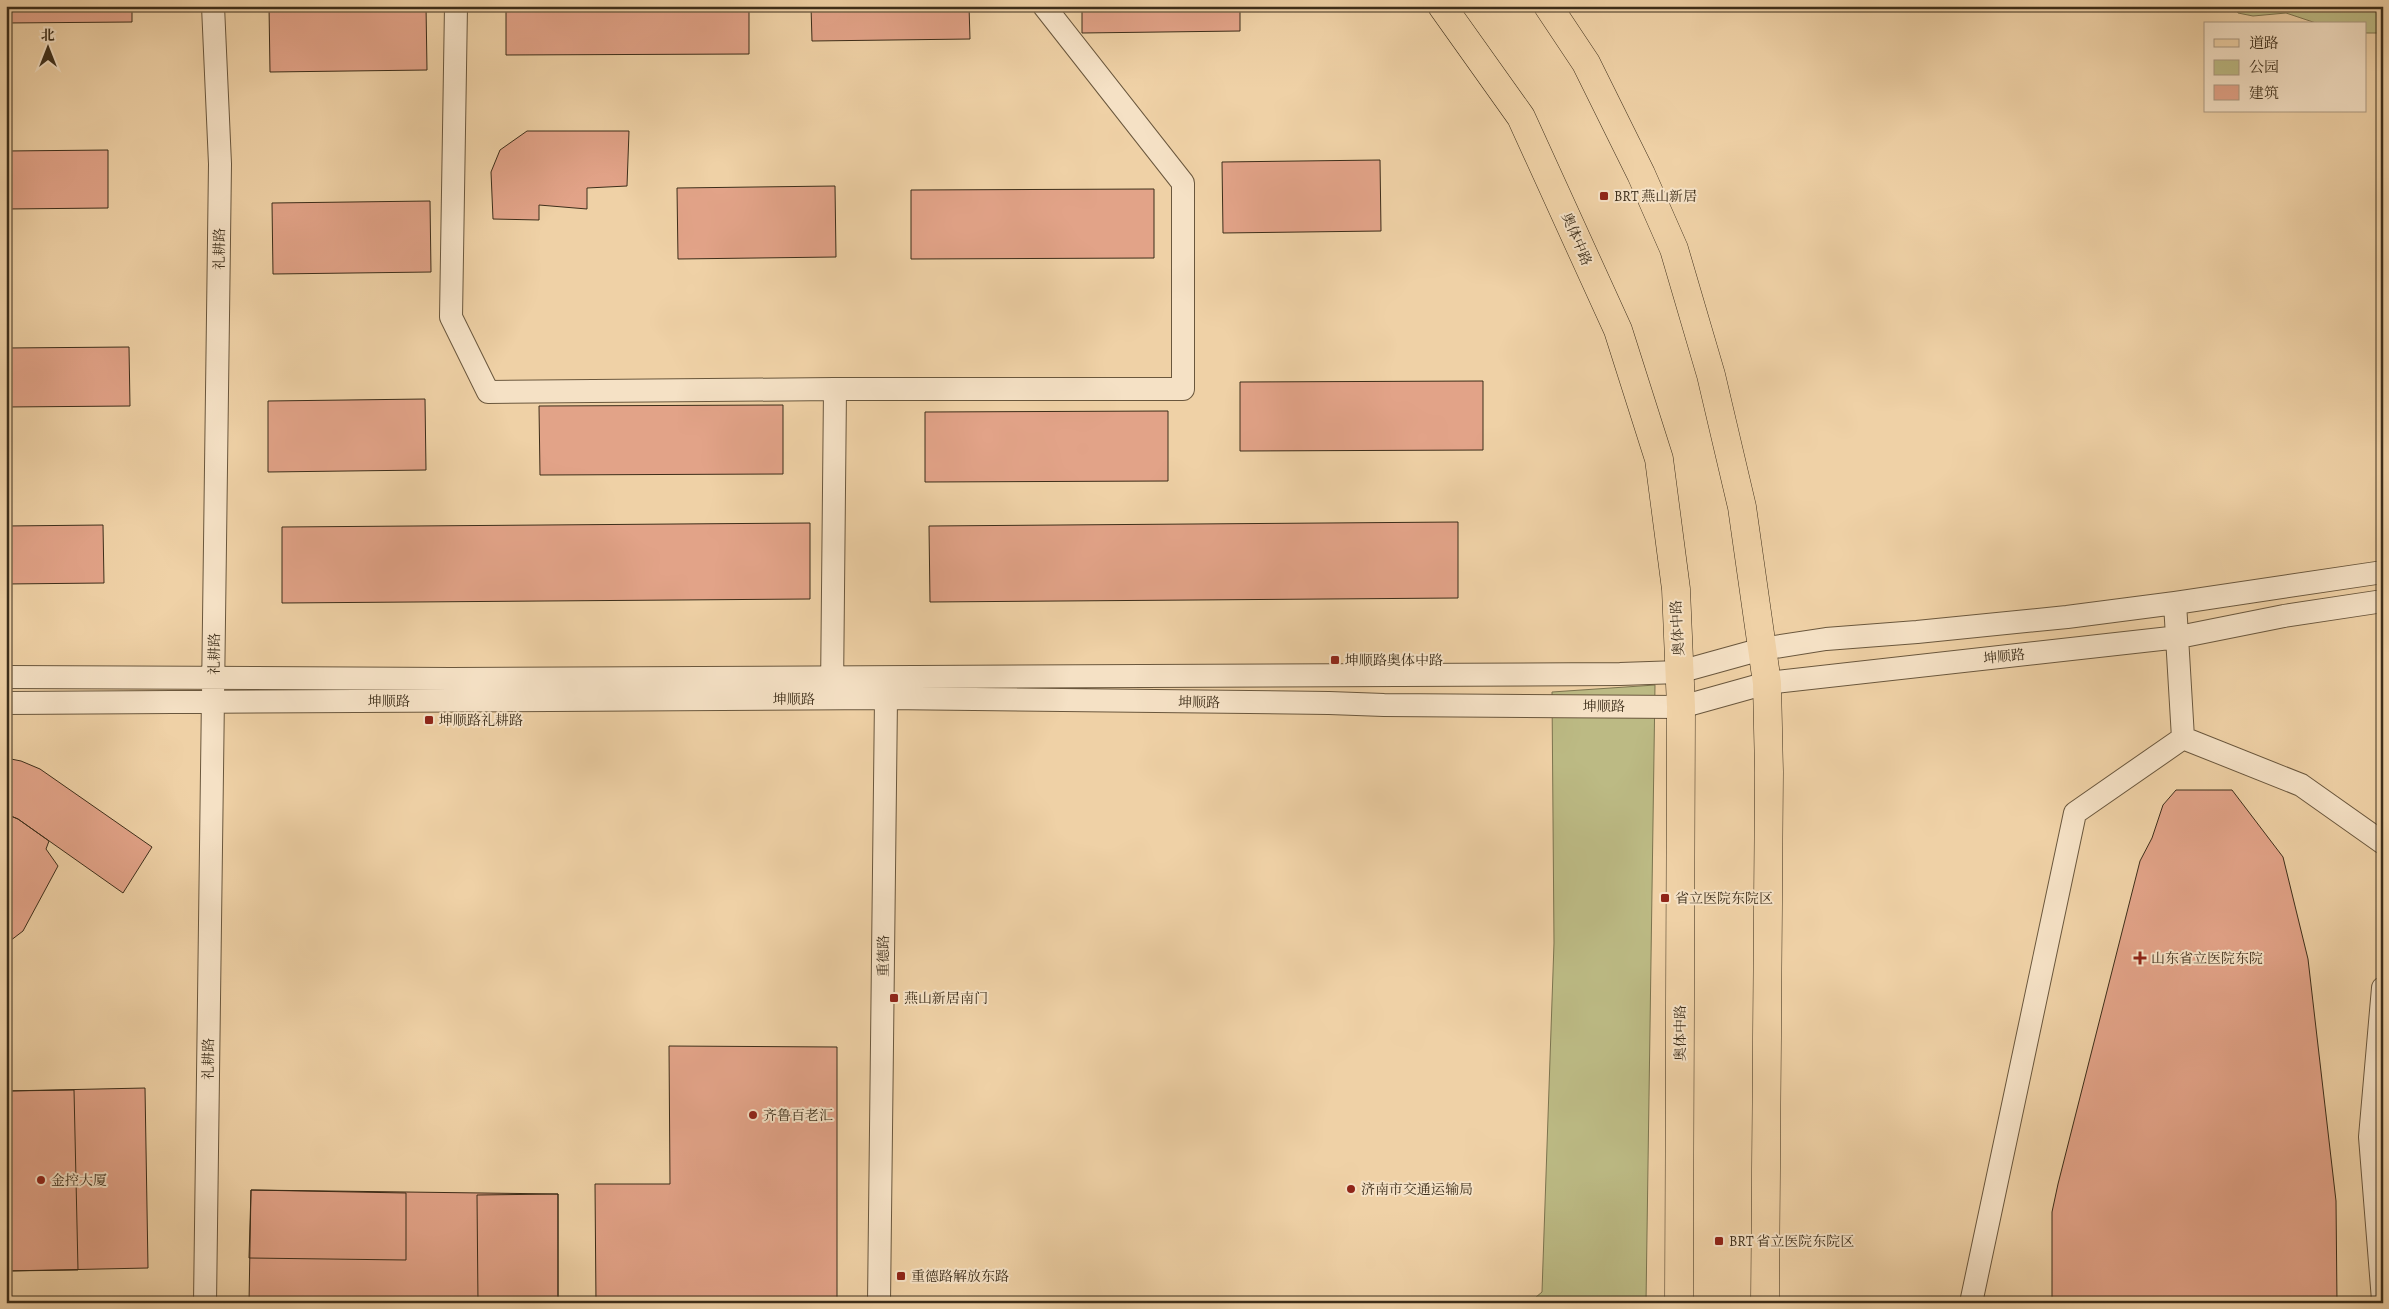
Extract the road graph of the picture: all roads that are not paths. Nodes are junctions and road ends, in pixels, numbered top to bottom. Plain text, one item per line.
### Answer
1 (213, 6) edge
2 (456, 6) edge
3 (1044, 6) edge
4 (1442, 6) edge
5 (1548, 6) edge
6 (835, 390) junction
7 (2383, 572) edge
8 (2383, 601) edge
9 (2175, 604) junction
10 (2178, 637) junction
11 (1762, 649) junction
12 (1679, 672) junction
13 (6, 677) edge
14 (213, 678) junction
15 (1767, 683) junction
16 (832, 688) junction
17 (886, 698) junction
18 (6, 702) edge
19 (213, 702) junction
20 (1681, 707) junction
21 (2183, 738) junction
22 (2383, 843) edge
23 (2383, 988) edge
24 (2383, 1300) edge
25 (205, 1303) edge
26 (879, 1303) edge
27 (1679, 1303) edge
28 (1764, 1303) edge
29 (1971, 1303) edge

1 - 14 street, 礼耕路
2 - 6 street
3 - 6 street
4 - 12 main road, 奥体中路
5 - 11 main road
6 - 16 street
7 - 9 street, 坤顺路
8 - 10 street, 坤顺路
9 - 10 street
9 - 11 street, 坤顺路
10 - 15 street, 坤顺路
10 - 21 street
11 - 12 street, 坤顺路
11 - 15 main road
12 - 16 street, 坤顺路
12 - 20 main road, 奥体中路
13 - 14 street, 坤顺路
14 - 16 street, 坤顺路
14 - 19 street, 礼耕路
15 - 20 street, 坤顺路
15 - 28 main road
16 - 17 street, 坤顺路
16 - 19 street, 坤顺路
17 - 20 street, 坤顺路
17 - 26 street, 重德路
18 - 19 street, 坤顺路
19 - 25 street, 礼耕路
20 - 27 main road, 奥体中路
21 - 22 street
21 - 29 street
23 - 24 street

